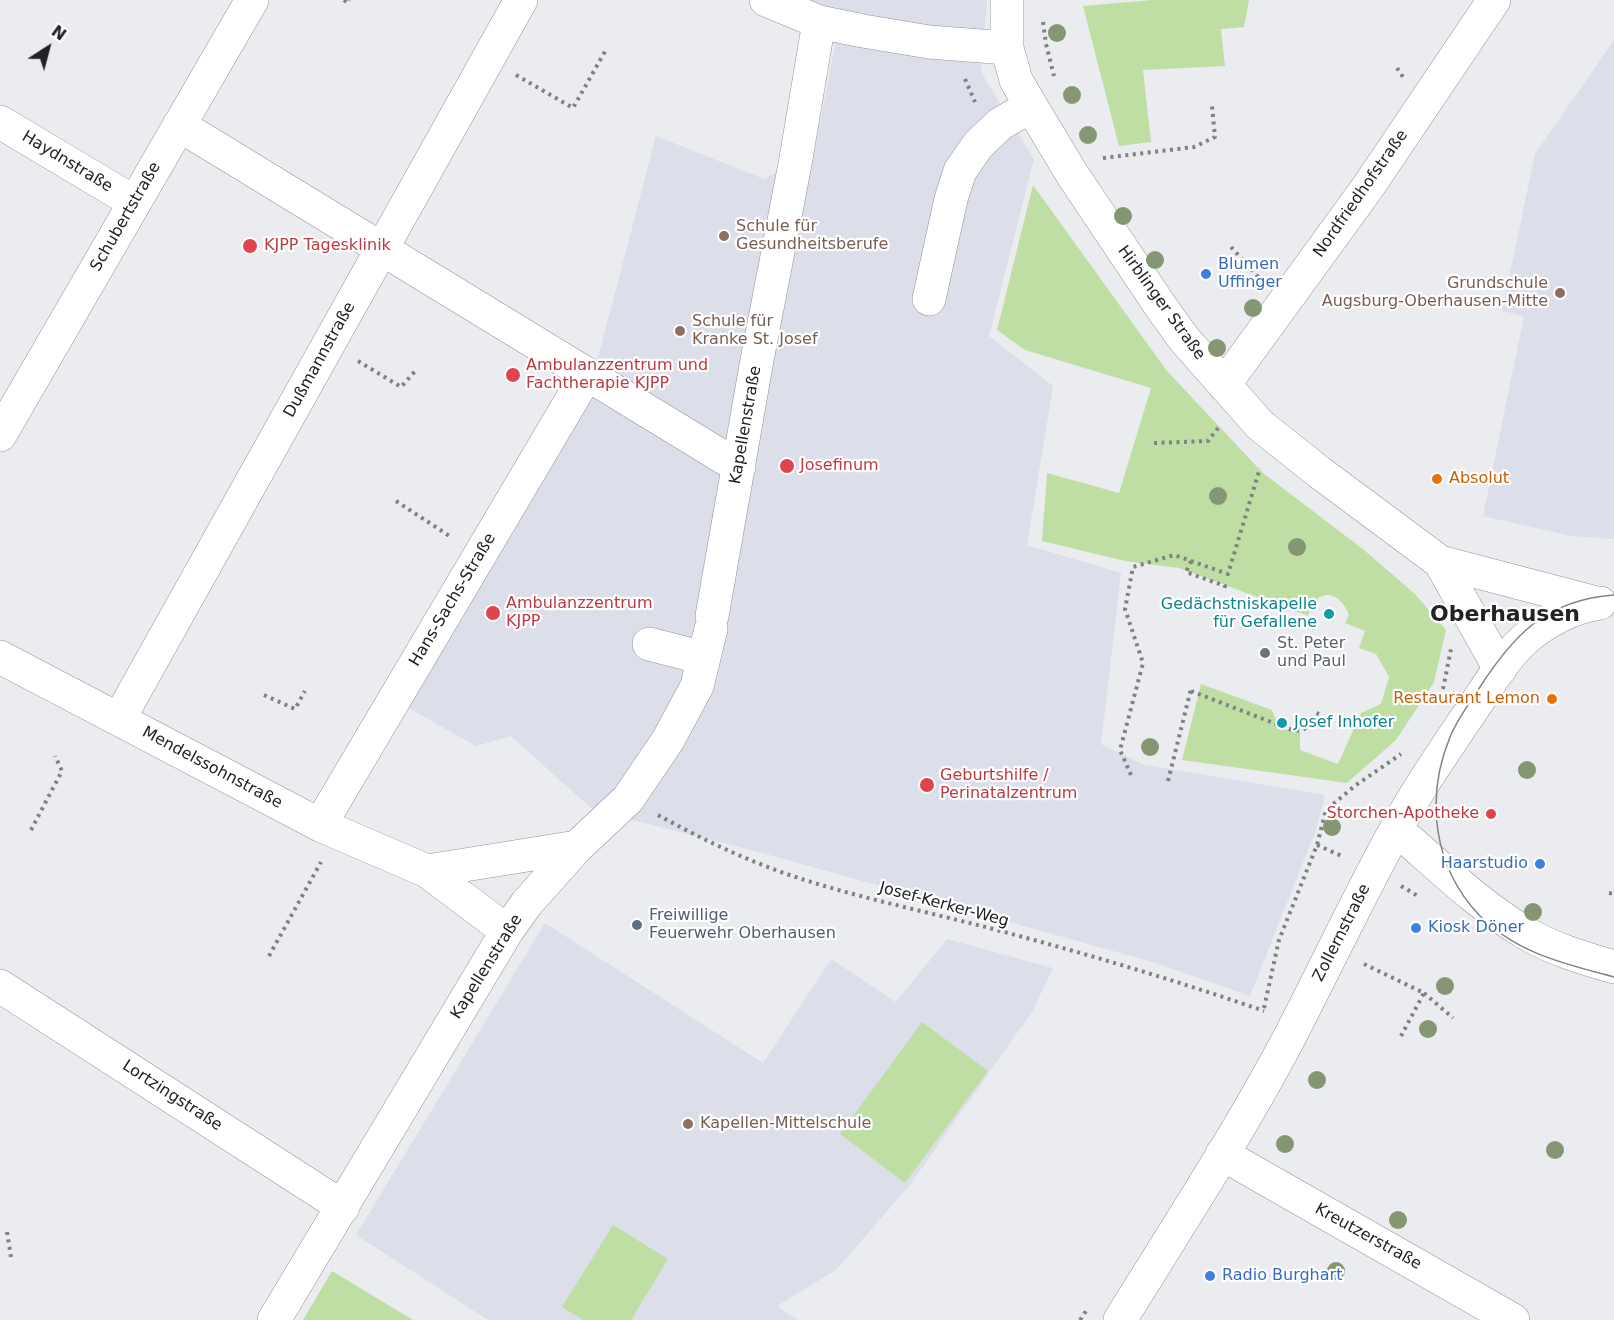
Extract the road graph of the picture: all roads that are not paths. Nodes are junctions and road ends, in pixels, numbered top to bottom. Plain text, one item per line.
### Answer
1 (252, 0) edge
2 (521, 0) edge
3 (766, 0) edge
4 (1007, 0) edge
5 (1494, 0) edge
6 (819, 22) junction
7 (1006, 48) junction
8 (1031, 106) junction
9 (0, 122) edge
10 (179, 125) junction
11 (134, 202) junction
12 (381, 250) junction
13 (929, 298) dead end
14 (586, 374) junction
15 (1231, 394) junction
16 (0, 435) edge
17 (739, 467) junction
18 (1440, 562) junction
19 (1605, 602) edge
20 (709, 634) junction
21 (650, 644) dead end
22 (0, 657) edge
23 (1500, 669) junction
24 (119, 720) junction
25 (329, 829) junction
26 (1396, 829) junction
27 (577, 847) junction
28 (427, 871) junction
29 (507, 931) junction
30 (1614, 967) edge
31 (0, 986) edge
32 (1222, 1154) junction
33 (344, 1207) junction
34 (274, 1320) edge
35 (1120, 1320) edge
36 (1513, 1320) edge

1 - 10 street, Schubertstraße
2 - 12 street, Dußmannstraße
3 - 6 street
4 - 7 street, Hirblinger Straße
5 - 15 street, Nordfriedhofstraße
6 - 7 street
6 - 17 street, Kapellenstraße
7 - 8 street, Hirblinger Straße
8 - 13 street
8 - 15 street, Hirblinger Straße
9 - 11 street, Haydnstraße
10 - 11 street, Schubertstraße
10 - 12 street
11 - 16 street, Schubertstraße
12 - 14 street
12 - 24 street, Dußmannstraße
14 - 17 street
14 - 25 street, Hans-Sachs-Straße
15 - 18 street, Hirblinger Straße
17 - 20 street, Kapellenstraße
18 - 19 street, Hirblinger Straße
18 - 23 street, Hirblinger Straße
19 - 23 street, Zollernstraße
20 - 21 street
20 - 27 street, Kapellenstraße
22 - 24 street, Mendelssohnstraße
23 - 26 street, Zollernstraße
24 - 25 street, Mendelssohnstraße
25 - 28 street, Mendelssohnstraße
26 - 30 street
26 - 32 street, Zollernstraße
27 - 28 street
27 - 29 street, Kapellenstraße
28 - 29 street, Mendelssohnstraße
29 - 33 street, Kapellenstraße
31 - 33 street, Lortzingstraße
32 - 35 street, Zollernstraße
32 - 36 street, Kreutzerstraße
33 - 34 street, Kapellenstraße

